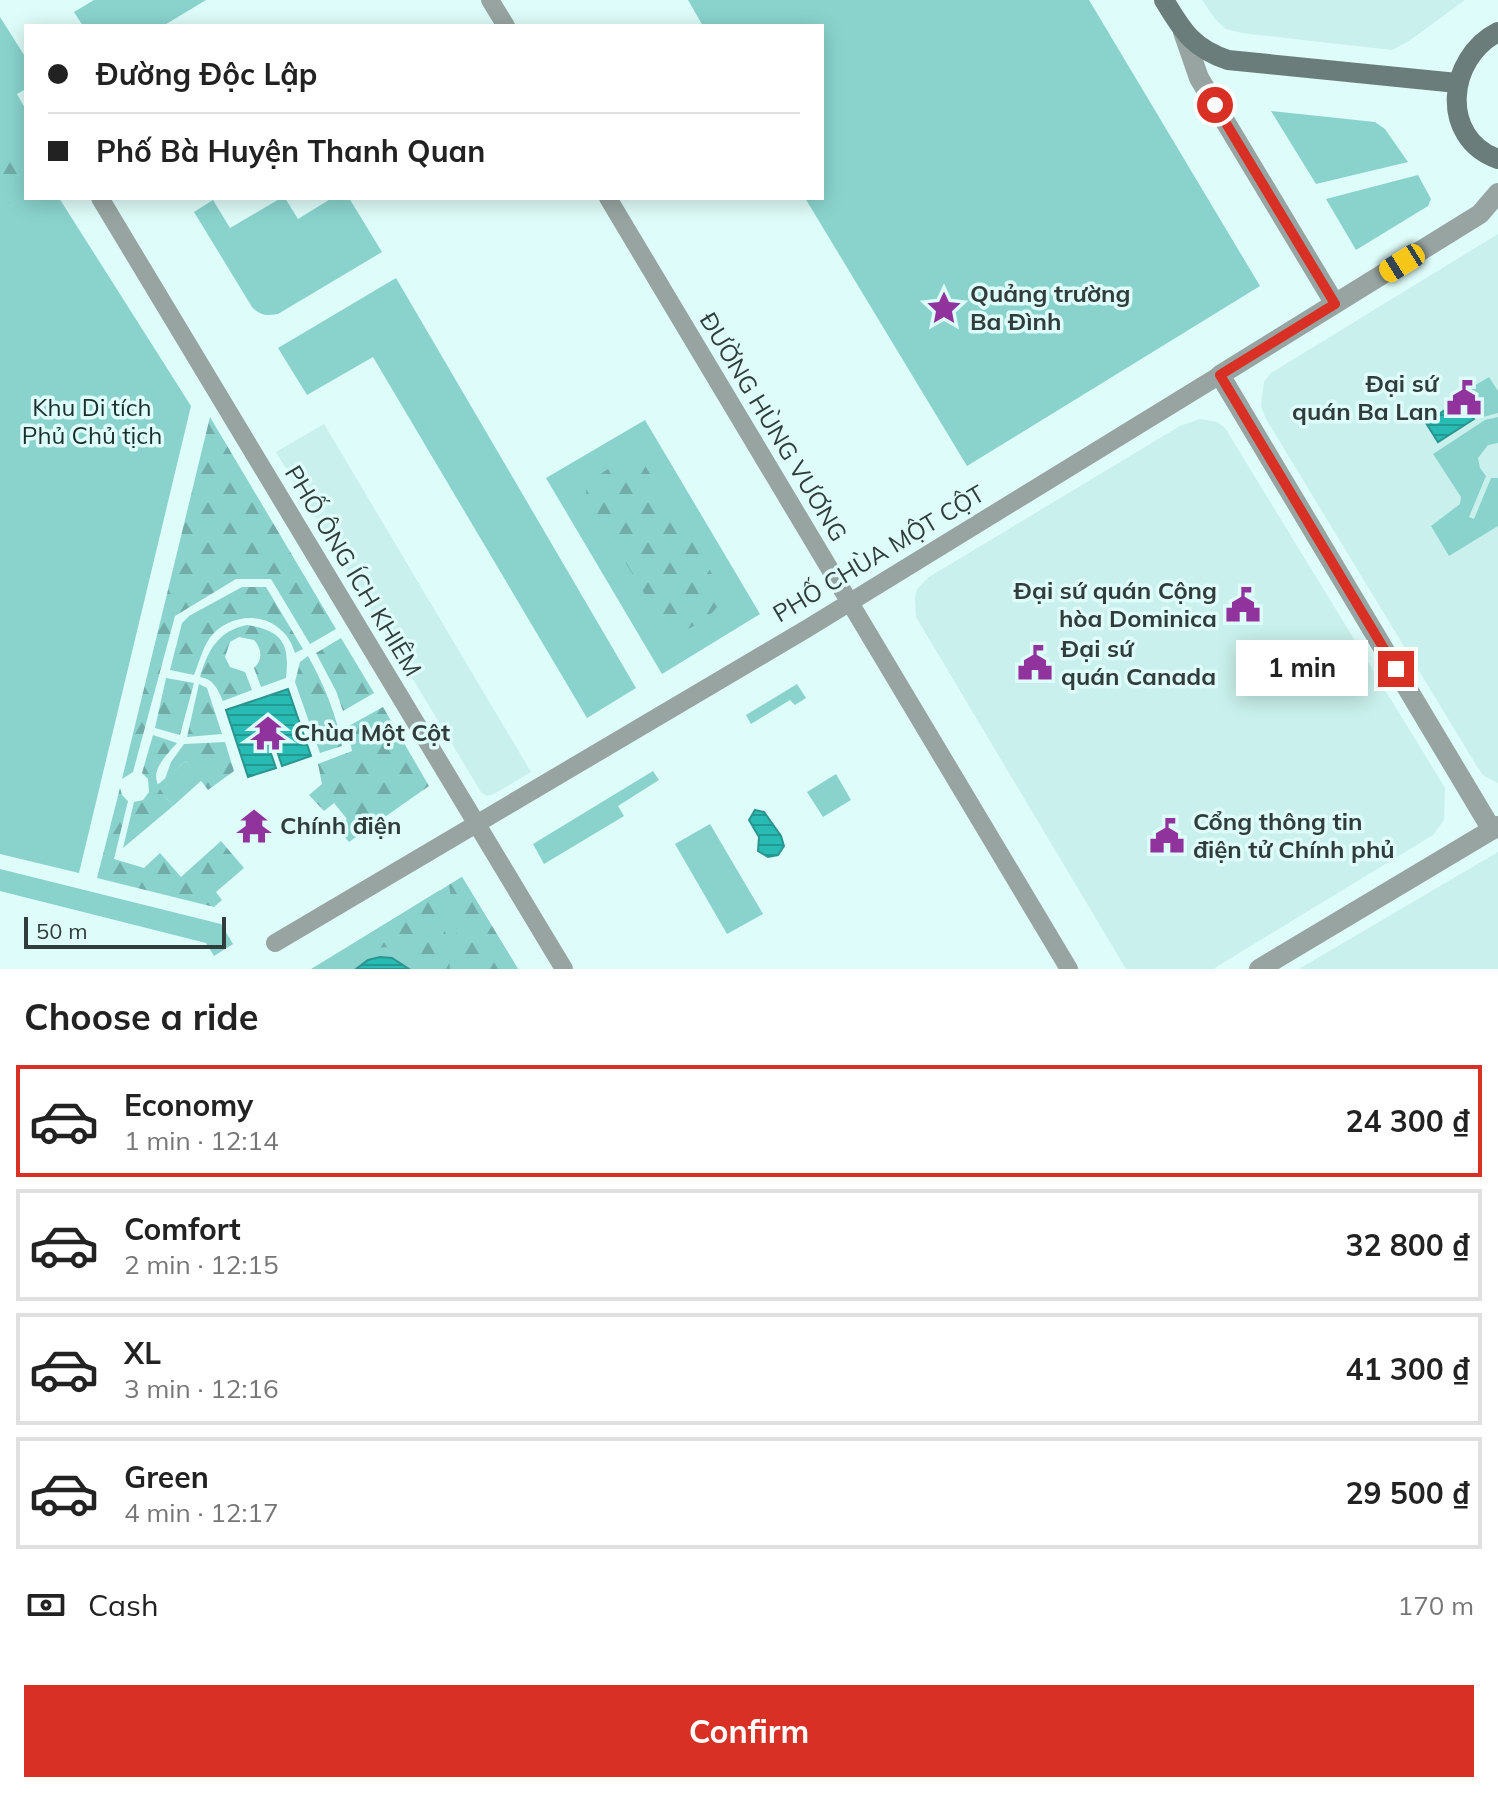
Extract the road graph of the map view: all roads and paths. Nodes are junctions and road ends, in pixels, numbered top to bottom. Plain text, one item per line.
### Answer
1 (490, 0) edge
2 (1164, 0) edge
3 (505, 24) edge
4 (1183, 32) junction
5 (1498, 32) edge
6 (1457, 83) junction
7 (1498, 159) edge
8 (1498, 193) edge
9 (101, 200) edge
10 (609, 200) edge
11 (1335, 304) junction
12 (1220, 375) junction
13 (850, 603) junction
14 (477, 824) junction
15 (1495, 828) edge
16 (275, 943) dead end
17 (564, 969) edge
18 (1069, 969) edge
19 (1259, 969) edge

1 - 3 street
2 - 4 main road
4 - 6 main road
4 - 11 street
5 - 6 main road
6 - 7 main road
8 - 11 street, PHỐ CHÙA MỘT CỘT
9 - 14 street, PHỐ ÔNG ÍCH KHIÊM
10 - 13 street, ĐƯỜNG HÙNG VƯƠNG
11 - 12 street, PHỐ CHÙA MỘT CỘT
12 - 13 street, PHỐ CHÙA MỘT CỘT
12 - 15 street
13 - 14 street, PHỐ CHÙA MỘT CỘT
13 - 18 street, ĐƯỜNG HÙNG VƯƠNG
14 - 16 street, PHỐ CHÙA MỘT CỘT
14 - 17 street, PHỐ ÔNG ÍCH KHIÊM
15 - 19 street

